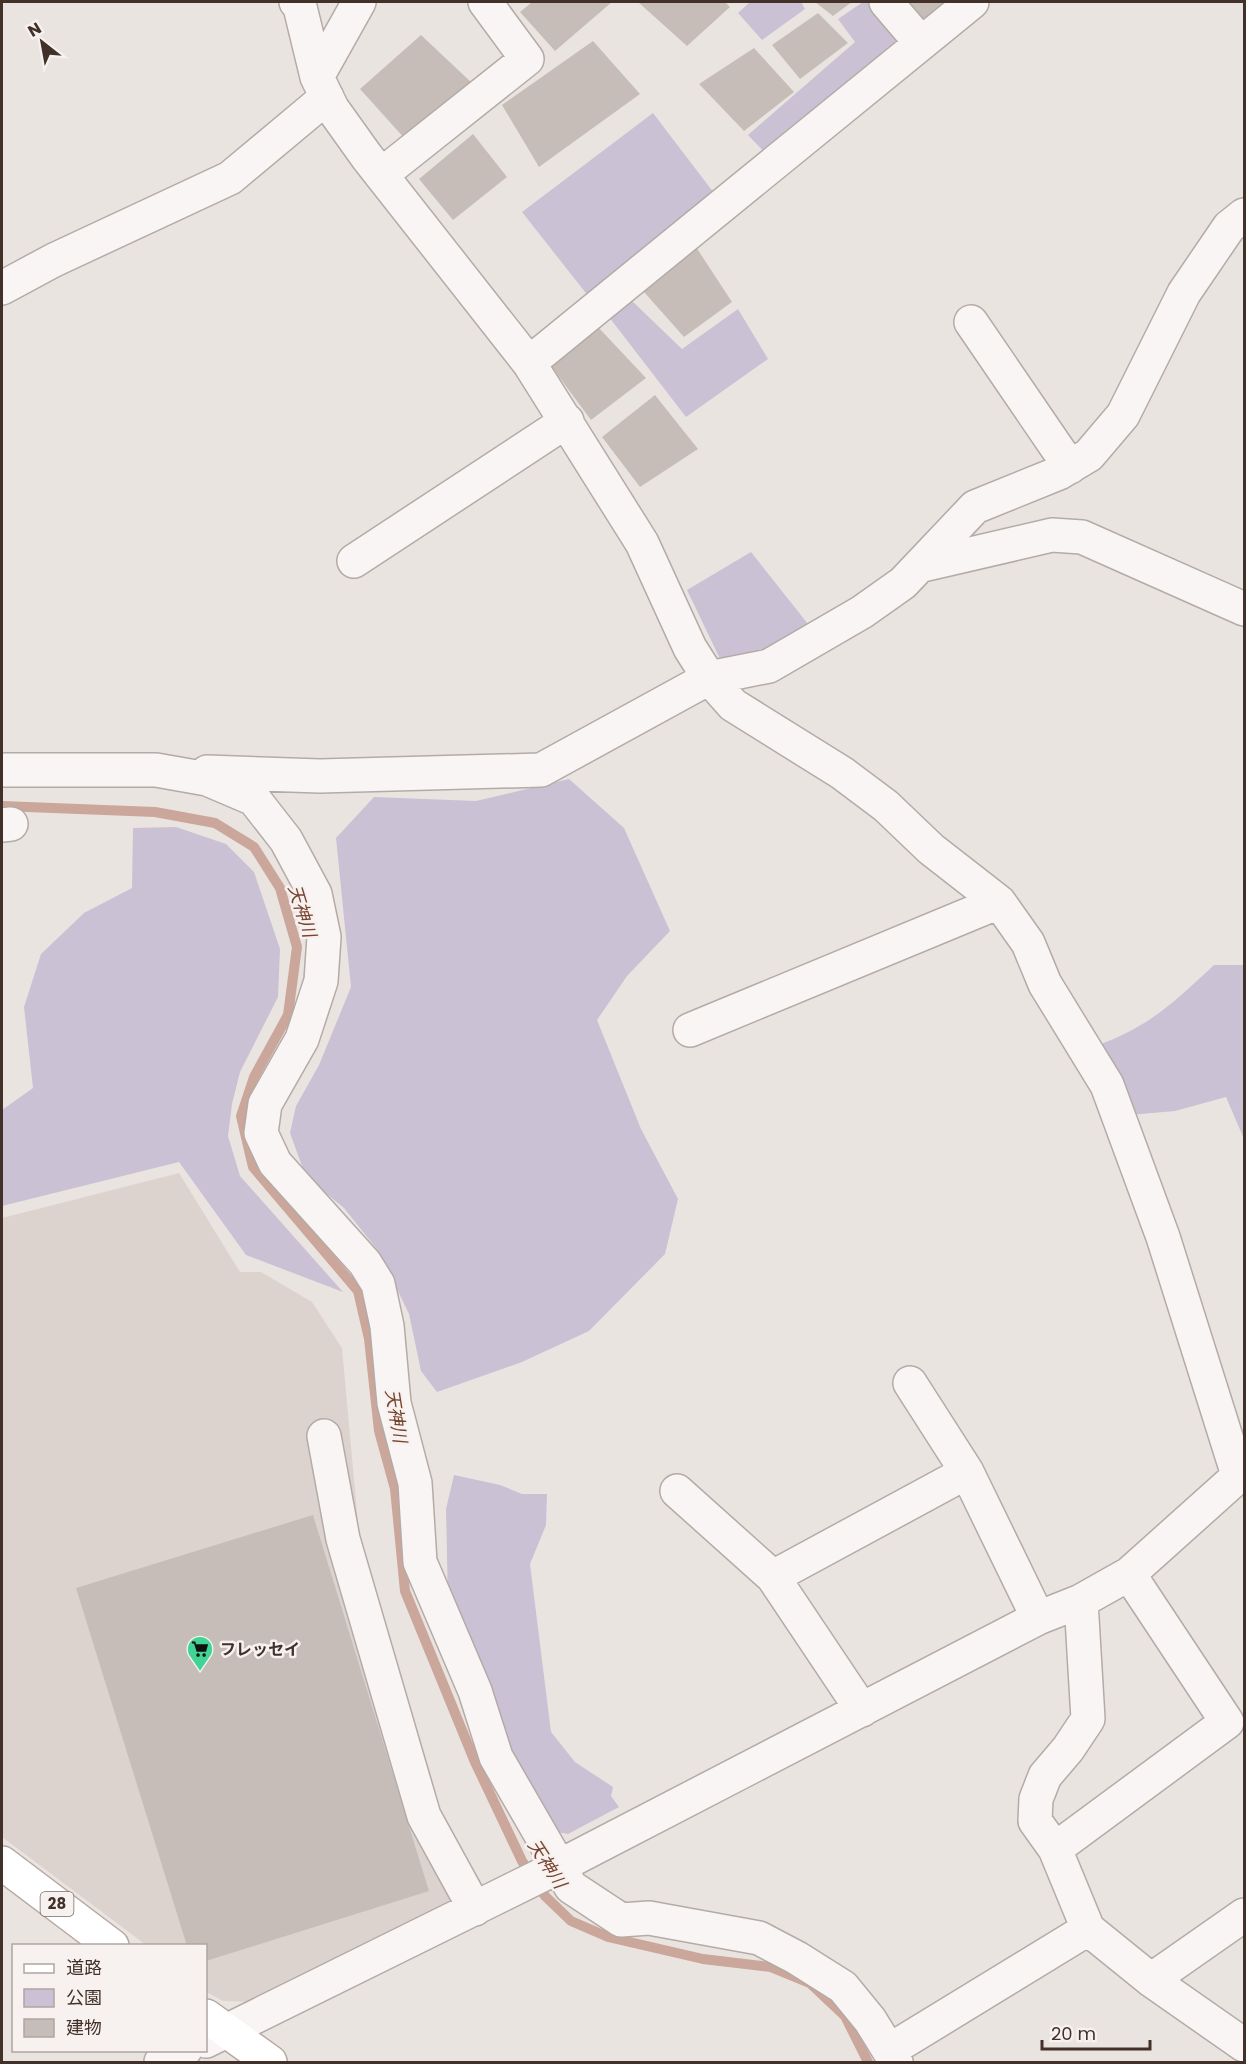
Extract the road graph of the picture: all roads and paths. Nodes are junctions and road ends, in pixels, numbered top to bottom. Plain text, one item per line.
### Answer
1 (296, 2) edge
2 (359, 2) edge
3 (485, 2) edge
4 (885, 2) edge
5 (972, 2) edge
6 (921, 44) junction
7 (322, 87) junction
8 (381, 175) junction
9 (1245, 214) edge
10 (2, 288) edge
11 (971, 322) dead end
12 (529, 363) junction
13 (567, 421) junction
14 (1070, 467) junction
15 (354, 561) dead end
16 (923, 565) junction
17 (1245, 609) edge
18 (709, 678) junction
19 (2, 770) edge
20 (156, 770) junction
21 (999, 902) junction
22 (690, 1030) dead end
23 (910, 1383) dead end
24 (324, 1436) dead end
25 (967, 1472) junction
26 (1241, 1473) edge
27 (678, 1491) dead end
28 (1129, 1574) junction
29 (773, 1577) junction
30 (1081, 1601) junction
31 (1038, 1618) junction
32 (862, 1710) junction
33 (1055, 1850) junction
34 (2, 1863) edge
35 (556, 1868) junction
36 (475, 1909) junction
37 (1245, 1914) edge
38 (1088, 1929) junction
39 (108, 1944) edge
40 (1151, 1980) junction
41 (212, 2029) edge
42 (1245, 2045) edge
43 (181, 2052) edge
44 (893, 2056) edge
45 (161, 2062) edge
46 (270, 2062) edge

1 - 7 street
2 - 7 street
3 - 8 street
4 - 6 street
5 - 6 street
6 - 12 street
7 - 8 street
7 - 10 street
8 - 12 street
9 - 14 street
11 - 14 street
12 - 13 street
13 - 15 street
13 - 18 street
14 - 16 street
16 - 17 street
16 - 18 street
18 - 20 street
18 - 21 street
19 - 20 street
20 - 35 street
21 - 22 street
21 - 26 street
23 - 25 street
24 - 36 street
25 - 29 street
25 - 31 street
26 - 28 street
27 - 29 street
28 - 30 street
28 - 33 street
29 - 32 street
30 - 31 street
30 - 33 street
31 - 32 street
32 - 35 street
33 - 38 street
34 - 39 main road, 28
35 - 36 street
35 - 44 street
36 - 41 street
37 - 40 street
38 - 40 street
38 - 44 street
40 - 42 street
41 - 46 main road
43 - 45 street

